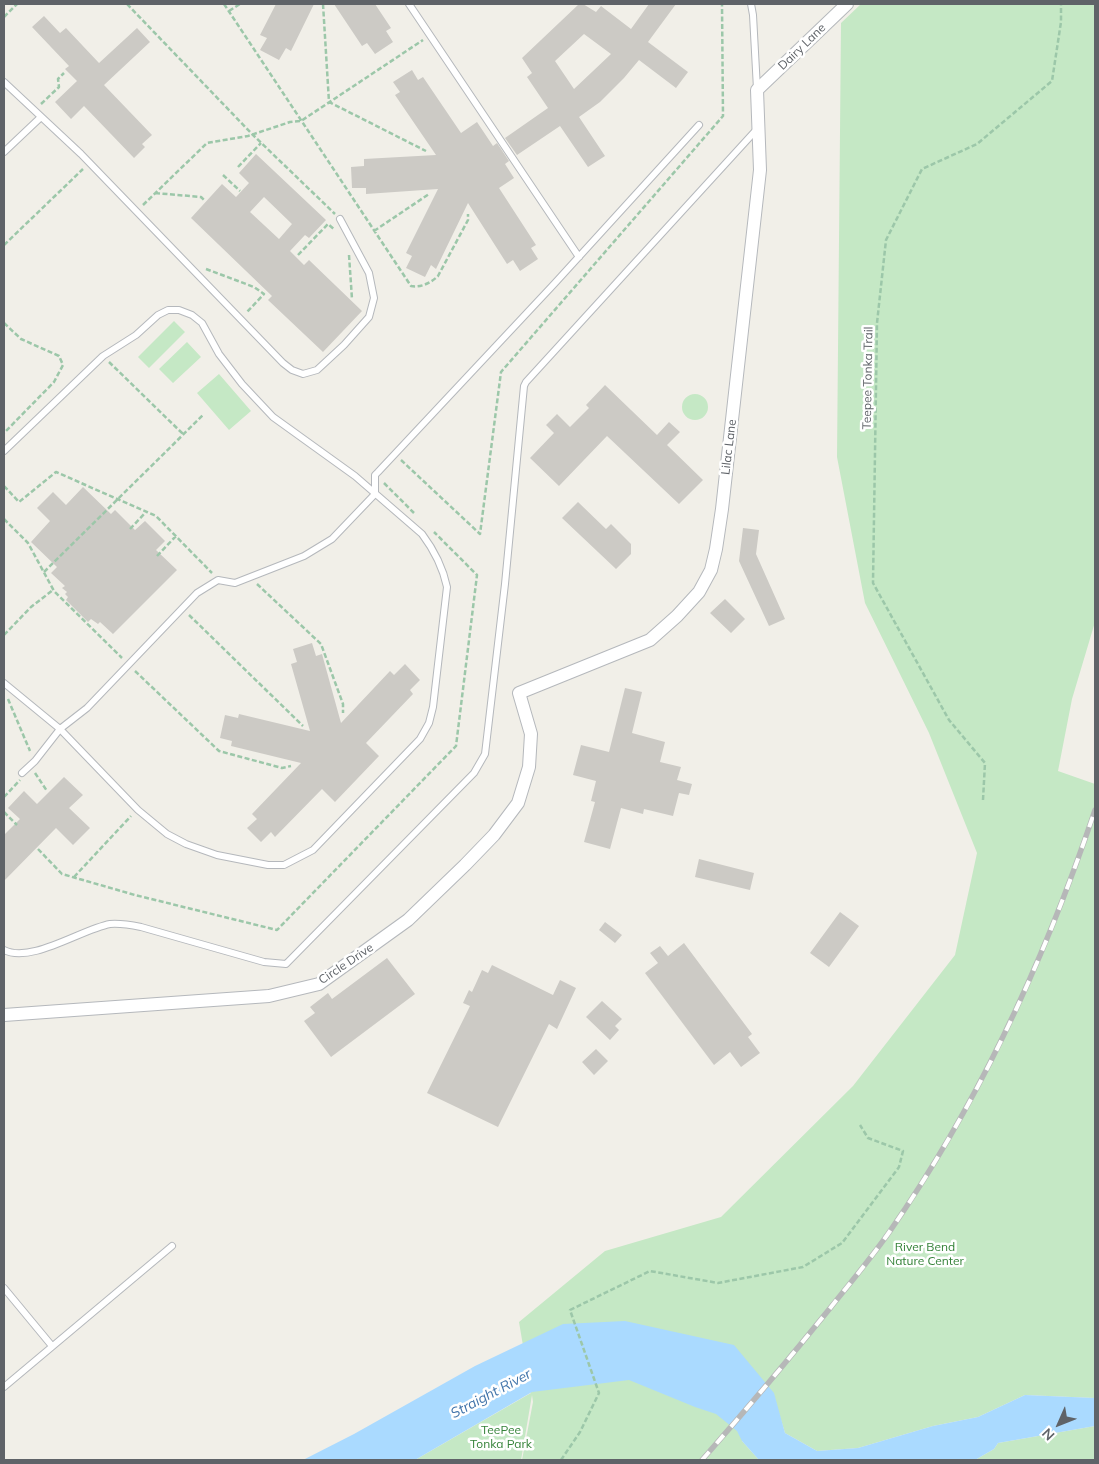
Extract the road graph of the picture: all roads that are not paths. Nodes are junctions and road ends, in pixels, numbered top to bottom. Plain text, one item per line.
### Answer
1 (410, 4) edge
2 (751, 4) edge
3 (846, 4) edge
4 (4, 82) edge
5 (757, 90) junction
6 (41, 117) junction
7 (699, 126) dead end
8 (759, 127) junction
9 (4, 152) edge
10 (340, 219) road end
11 (579, 257) junction
12 (4, 451) edge
13 (375, 494) junction
14 (4, 683) edge
15 (519, 694) joint
16 (60, 729) junction
17 (22, 773) dead end
18 (4, 950) edge
19 (4, 1015) edge
20 (172, 1246) dead end
21 (4, 1288) edge
22 (52, 1346) junction
23 (4, 1387) edge

1 - 11 lane
2 - 5 lane
3 - 5 street, Dairy Lane
4 - 6 lane
5 - 8 street, Lilac Lane
6 - 9 lane
6 - 10 lane
7 - 11 lane
8 - 15 street, Lilac Lane
8 - 18 lane
11 - 13 lane
12 - 13 lane
13 - 16 lane
13 - 16 lane
14 - 16 lane
15 - 19 street, Circle Drive
16 - 17 lane
20 - 22 lane
21 - 22 lane
22 - 23 lane

